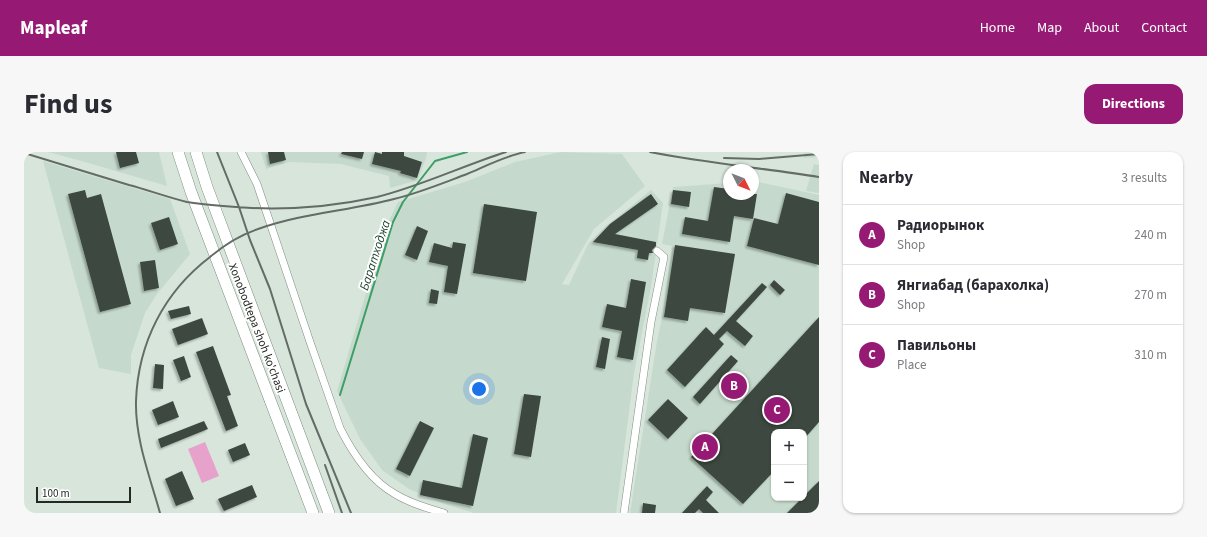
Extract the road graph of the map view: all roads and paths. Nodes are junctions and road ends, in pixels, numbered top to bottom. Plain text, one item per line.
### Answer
1 (178, 152) edge
2 (196, 152) edge
3 (241, 152) edge
4 (207, 187) junction
5 (191, 192) junction
6 (657, 251) dead end
7 (237, 268) junction
8 (222, 273) junction
9 (313, 513) edge
10 (328, 513) edge
11 (444, 513) edge
12 (624, 513) edge

1 - 5 highway, Xonobodtepa shoh ko'chasi
2 - 4 highway, Xonobodtepa shoh ko'chasi
3 - 11 street
4 - 5 highway
4 - 7 highway, Xonobodtepa shoh ko'chasi
5 - 8 highway, Xonobodtepa shoh ko'chasi
6 - 12 street
7 - 8 highway
7 - 10 highway, Xonobodtepa shoh ko'chasi
8 - 9 highway, Xonobodtepa shoh ko'chasi

